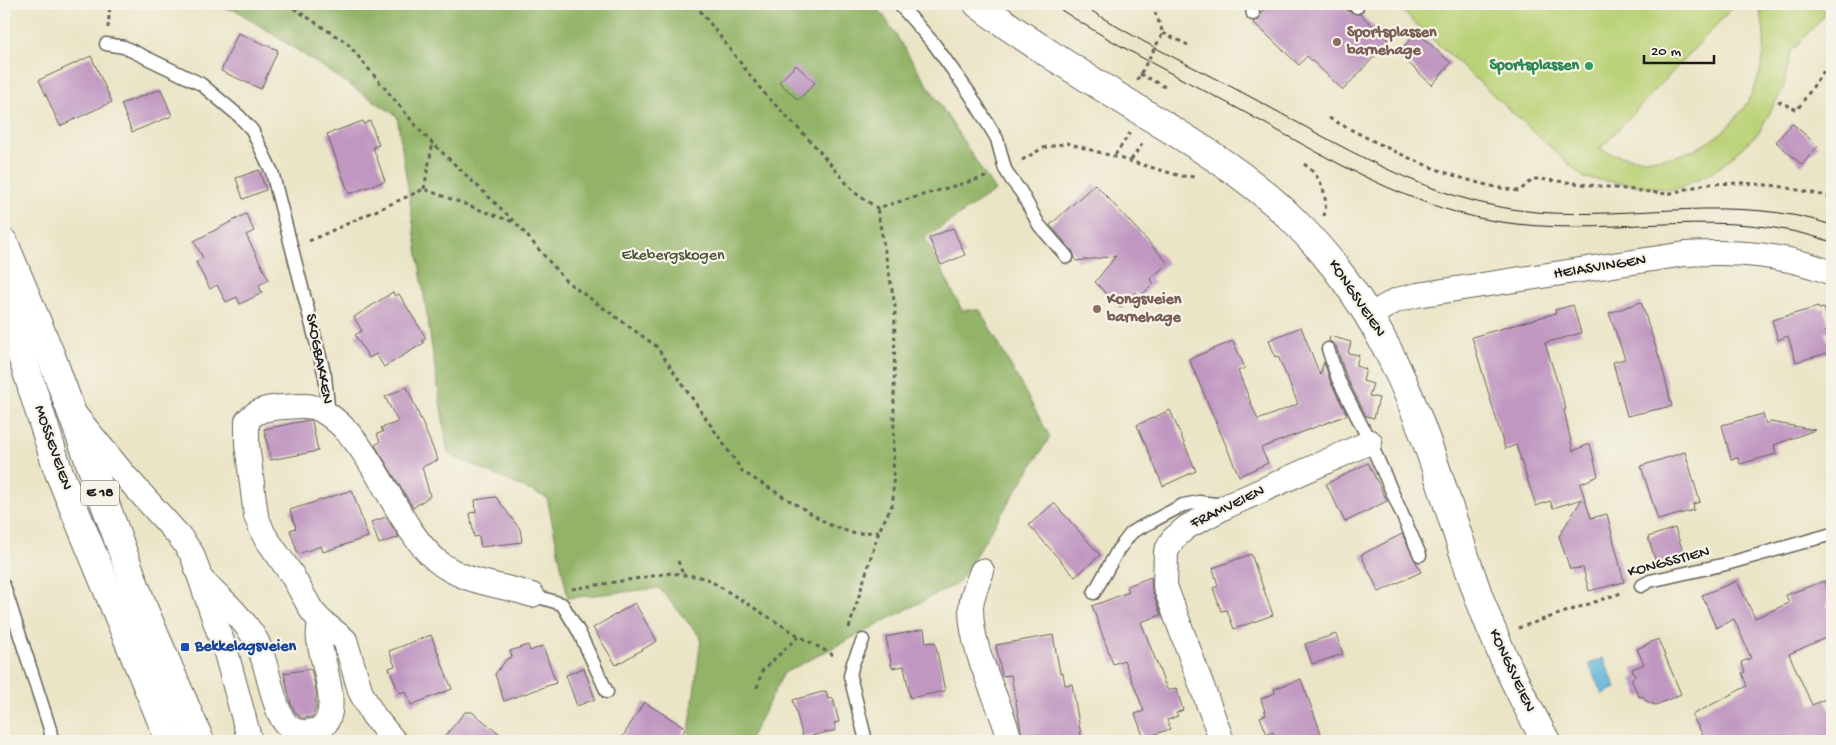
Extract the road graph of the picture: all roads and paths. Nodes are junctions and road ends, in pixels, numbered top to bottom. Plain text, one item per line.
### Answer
1 (110, 4) edge
2 (288, 4) edge
3 (694, 4) edge
4 (899, 4) edge
5 (978, 4) edge
6 (1152, 4) edge
7 (1163, 32) junction
8 (106, 44) joint
9 (1188, 46) dead end
10 (1832, 59) edge
11 (1140, 74) junction
12 (1135, 83) dead end
13 (1165, 87) dead end
14 (1778, 102) dead end
15 (1329, 118) dead end
16 (1132, 130) dead end
17 (1145, 139) dead end
18 (433, 142) junction
19 (1115, 155) junction
20 (1131, 160) junction
21 (1304, 164) dead end
22 (1005, 169) junction
23 (1200, 178) dead end
24 (424, 189) junction
25 (1832, 197) edge
26 (877, 208) junction
27 (516, 223) junction
28 (1312, 239) junction
29 (4, 243) edge
30 (291, 247) junction
31 (1067, 257) dead end
32 (4, 258) edge
33 (1832, 273) edge
34 (1370, 315) junction
35 (1328, 349) dead end
36 (67, 405) junction
37 (329, 416) junction
38 (1370, 442) junction
39 (1226, 506) junction
40 (879, 531) junction
41 (1832, 534) edge
42 (1420, 555) dead end
43 (678, 561) dead end
44 (982, 571) dead end
45 (683, 574) junction
46 (202, 580) junction
47 (4, 586) edge
48 (1641, 586) joint
49 (564, 590) dead end
50 (1094, 593) dead end
51 (532, 595) joint
52 (320, 620) junction
53 (1516, 629) dead end
54 (799, 636) junction
55 (846, 636) dead end
56 (863, 640) dead end
57 (839, 650) dead end
58 (833, 655) dead end
59 (850, 676) junction
60 (757, 688) dead end
61 (607, 692) dead end
62 (52, 741) edge
63 (170, 741) edge
64 (200, 741) edge
65 (250, 741) edge
66 (394, 741) edge
67 (866, 741) edge
68 (1010, 741) edge
69 (1222, 741) edge
70 (1546, 741) edge

1 - 8 path
2 - 18 path
3 - 26 path
4 - 22 lane
5 - 28 main road, KONGSVEIEN
6 - 7 path
7 - 9 path
7 - 11 path
8 - 30 lane, SKOGBAKKEN
10 - 14 path
11 - 12 path
11 - 13 path
15 - 25 path
16 - 19 path
17 - 20 path
18 - 24 path
18 - 27 path
19 - 20 path
19 - 22 path
20 - 23 path
21 - 28 path
22 - 26 path
22 - 31 lane
24 - 27 path
24 - 30 path
26 - 40 path
27 - 40 path
28 - 34 main road, KONGSVEIEN
29 - 36 main road, MOSSEVEIEN / E 18
30 - 37 lane, SKOGBAKKEN
32 - 63 main road, MOSSEVEIEN / E 18
33 - 34 street, HEIASVINGEN
34 - 70 main road, KONGSVEIEN
35 - 38 lane
36 - 46 street, MOSSEVEIEN
36 - 64 main road, MOSSEVEIEN / E 18
37 - 51 street, SKOGBAKKEN
37 - 52 street
38 - 39 street, FRAMVEIEN
38 - 42 lane
39 - 50 lane
39 - 69 street, FRAMVEIEN
40 - 55 path
41 - 48 lane, KONGSSTIEN
43 - 45 path
44 - 68 street
45 - 49 path
45 - 54 path
46 - 52 street
46 - 65 street, MOSSEVEIEN
47 - 62 lane
48 - 53 path, KONGSSTIEN
51 - 61 lane, SKOGBAKKEN
52 - 66 street
54 - 58 path
54 - 60 path
56 - 59 lane
57 - 59 path
59 - 67 lane

